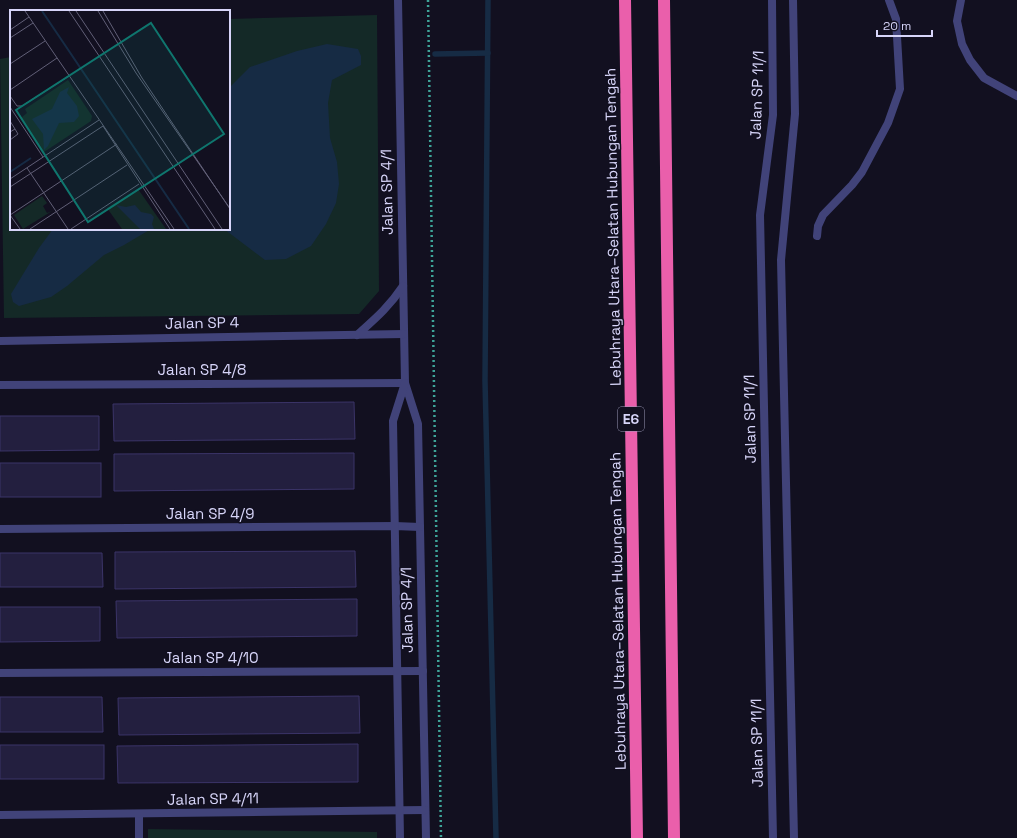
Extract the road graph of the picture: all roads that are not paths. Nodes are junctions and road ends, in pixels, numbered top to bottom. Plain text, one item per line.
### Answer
1 (398, 0) edge
2 (626, 0) edge
3 (664, 0) edge
4 (772, 0) edge
5 (793, 0) edge
6 (889, 0) edge
7 (961, 0) edge
8 (1017, 96) edge
9 (817, 236) dead end
10 (403, 285) junction
11 (404, 334) junction
12 (357, 335) junction
13 (0, 341) edge
14 (405, 383) junction
15 (0, 384) edge
16 (395, 526) junction
17 (420, 527) junction
18 (0, 529) edge
19 (397, 671) junction
20 (422, 671) junction
21 (0, 673) edge
22 (400, 810) junction
23 (426, 810) junction
24 (139, 814) junction
25 (0, 815) edge
26 (139, 838) edge
27 (400, 838) edge
28 (426, 838) edge
29 (637, 838) edge
30 (674, 838) edge
31 (773, 838) edge
32 (794, 838) edge

1 - 10 street, Jalan SP 4/1
2 - 29 highway, Lebuhraya Utara–Selatan Hubungan Tengah / E6
3 - 30 highway
4 - 31 street, Jalan SP 11/1
5 - 32 street
6 - 9 street
7 - 8 street
10 - 11 street, Jalan SP 4/1
10 - 12 street
11 - 12 street, Jalan SP 4
11 - 14 street, Jalan SP 4/1
12 - 13 street, Jalan SP 4
14 - 15 street, Jalan SP 4/8
14 - 16 street, Jalan SP 4/1
14 - 17 street, Jalan SP 4/1
16 - 17 street, Jalan SP 4/9
16 - 18 street, Jalan SP 4/9
16 - 19 street, Jalan SP 4/1
17 - 20 street, Jalan SP 4/1
19 - 20 street, Jalan SP 4/10
19 - 21 street, Jalan SP 4/10
19 - 22 street, Jalan SP 4/1
20 - 23 street, Jalan SP 4/1
22 - 23 street, Jalan SP 4/11
22 - 24 street, Jalan SP 4/11
22 - 27 street, Jalan SP 4/1
23 - 28 street, Jalan SP 4/1
24 - 25 street, Jalan SP 4/11
24 - 26 street

